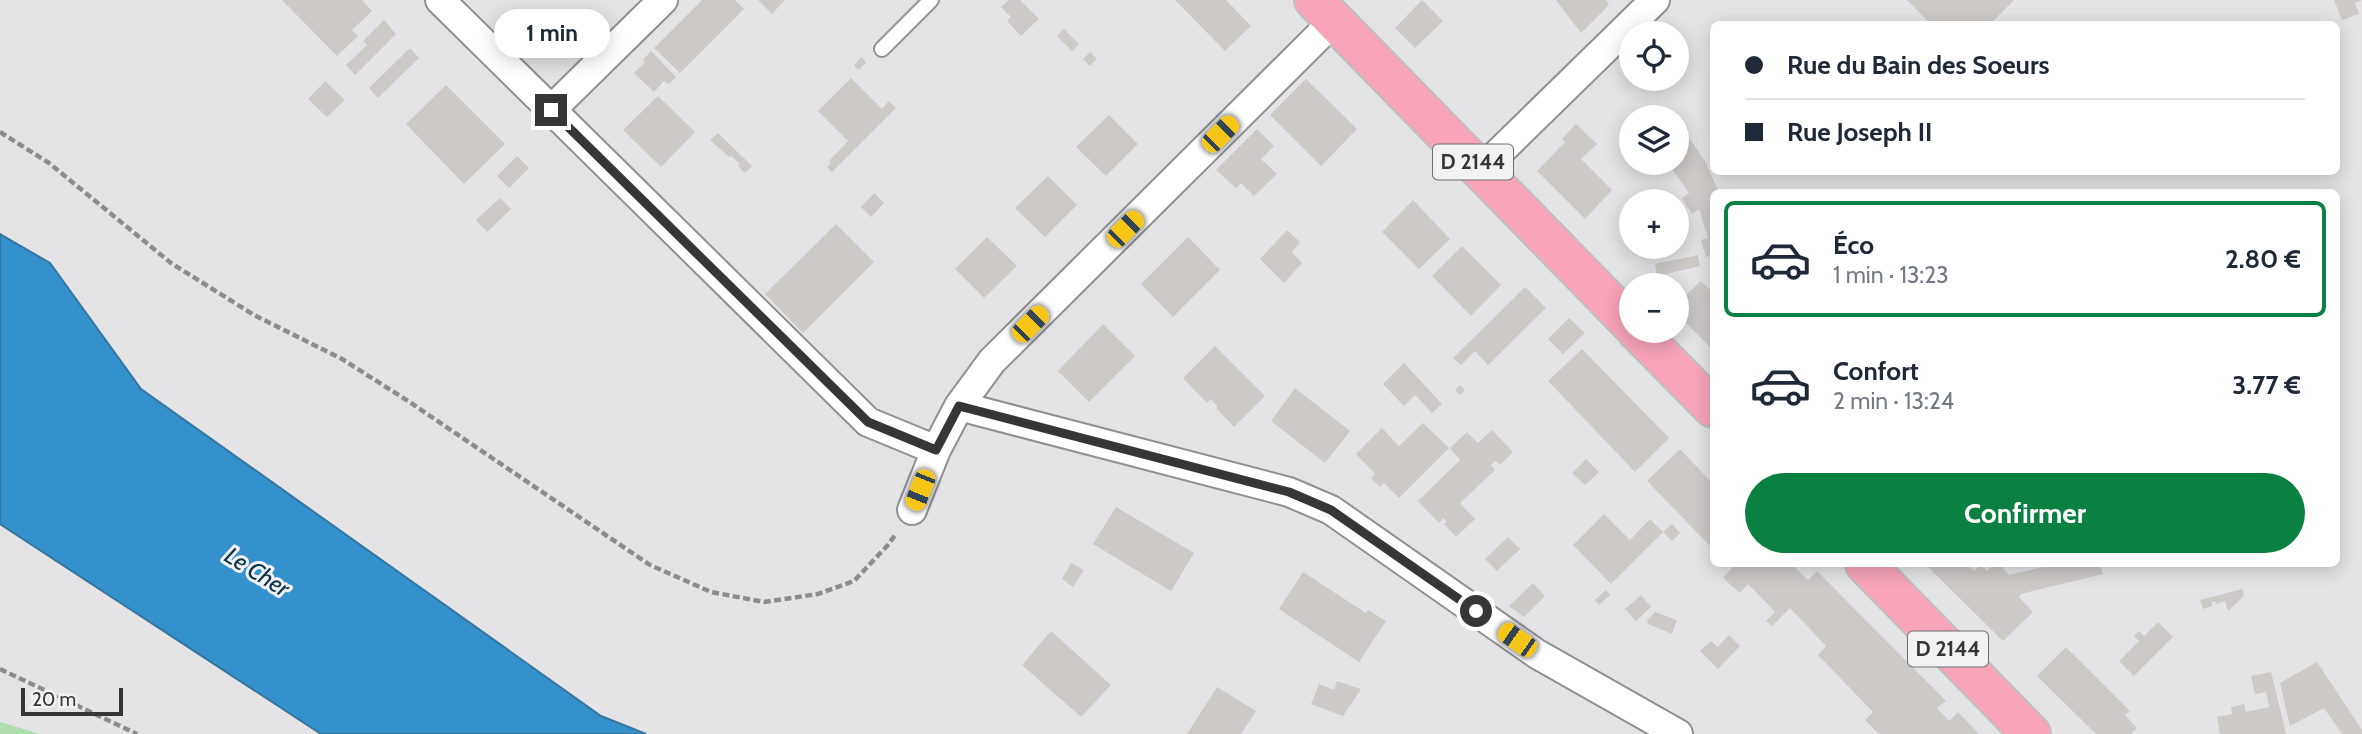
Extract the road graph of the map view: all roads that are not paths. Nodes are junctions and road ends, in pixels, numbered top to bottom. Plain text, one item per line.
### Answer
1 (440, 0) edge
2 (663, 0) edge
3 (931, 0) edge
4 (1655, 0) edge
5 (1324, 10) edge
6 (882, 49) dead end
7 (551, 110) junction
8 (1481, 170) junction
9 (1619, 312) edge
10 (1649, 343) edge
11 (1710, 405) edge
12 (959, 406) junction
13 (936, 450) junction
14 (912, 510) road end
15 (1868, 567) edge
16 (1678, 734) edge
17 (2031, 734) edge

1 - 7 street
2 - 7 street
3 - 6 lane
4 - 8 street
5 - 8 main road, D 2144
5 - 12 street
7 - 13 street
8 - 9 main road, D 2144
10 - 11 main road
12 - 13 street
12 - 16 street
13 - 14 street
15 - 17 main road, D 2144

